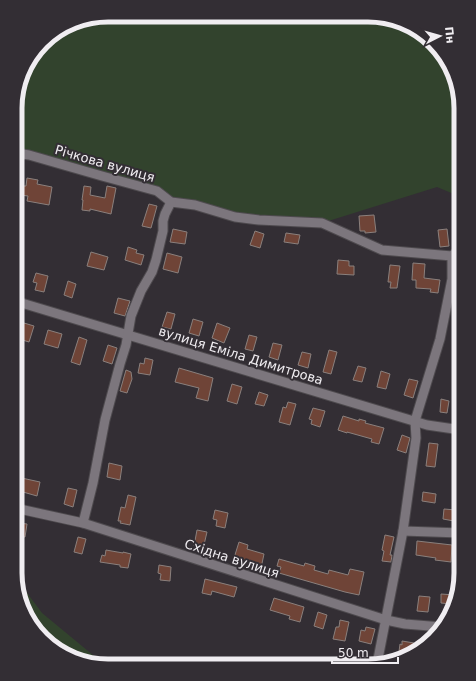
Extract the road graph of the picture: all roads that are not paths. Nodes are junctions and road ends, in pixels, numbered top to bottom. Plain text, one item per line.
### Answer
1 (22, 154) edge
2 (171, 202) junction
3 (452, 256) joint
4 (22, 303) edge
5 (128, 334) junction
6 (415, 421) junction
7 (454, 429) edge
8 (22, 510) edge
9 (83, 523) junction
10 (403, 531) junction
11 (454, 533) edge
12 (386, 620) junction
13 (435, 626) edge
14 (378, 658) edge

1 - 2 street, Річкова вулиця
2 - 3 street, Річкова вулиця
2 - 5 street
3 - 6 street
4 - 5 street, вулиця Еміла Димитрова
5 - 6 street, вулиця Еміла Димитрова
5 - 9 street
6 - 7 street, вулиця Еміла Димитрова
6 - 10 street
8 - 9 street, Східна вулиця
9 - 12 street, Східна вулиця
10 - 11 street
10 - 12 street
12 - 13 street, Східна вулиця
12 - 14 street

